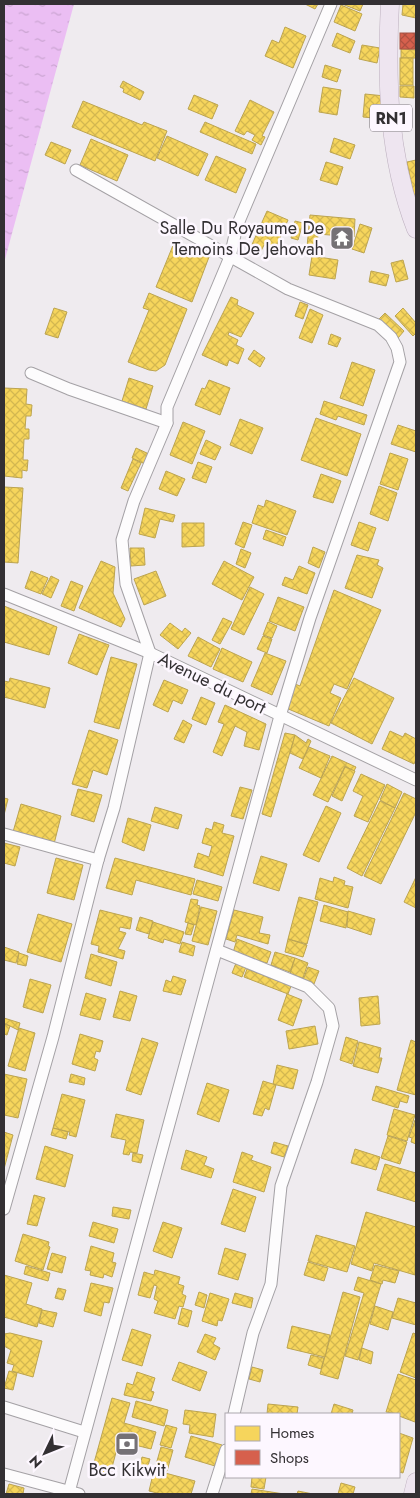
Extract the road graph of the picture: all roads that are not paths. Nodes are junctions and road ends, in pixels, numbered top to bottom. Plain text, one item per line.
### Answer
1 (331, 4) edge
2 (390, 4) edge
3 (76, 170) dead end
4 (416, 229) edge
5 (230, 258) junction
6 (31, 373) dead end
7 (167, 423) junction
8 (4, 594) edge
9 (150, 654) junction
10 (280, 716) junction
11 (416, 780) edge
12 (4, 834) edge
13 (98, 860) junction
14 (218, 950) junction
15 (4, 1209) edge
16 (4, 1407) edge
17 (234, 1413) edge
18 (84, 1432) junction
19 (225, 1453) edge
20 (4, 1474) edge
21 (416, 1482) edge
22 (74, 1493) edge
23 (212, 1494) edge
24 (413, 1494) edge

1 - 5 street
2 - 4 highway, RN1
3 - 5 street
5 - 7 street
5 - 10 street
6 - 7 street
7 - 9 street
8 - 9 street, Avenue du port
9 - 10 street, Avenue du port
9 - 13 street
10 - 11 street, Avenue du port
10 - 14 street
12 - 13 street
13 - 15 street
14 - 17 street
14 - 18 street
16 - 18 street
18 - 22 street
19 - 23 street
20 - 22 street
21 - 24 highway

